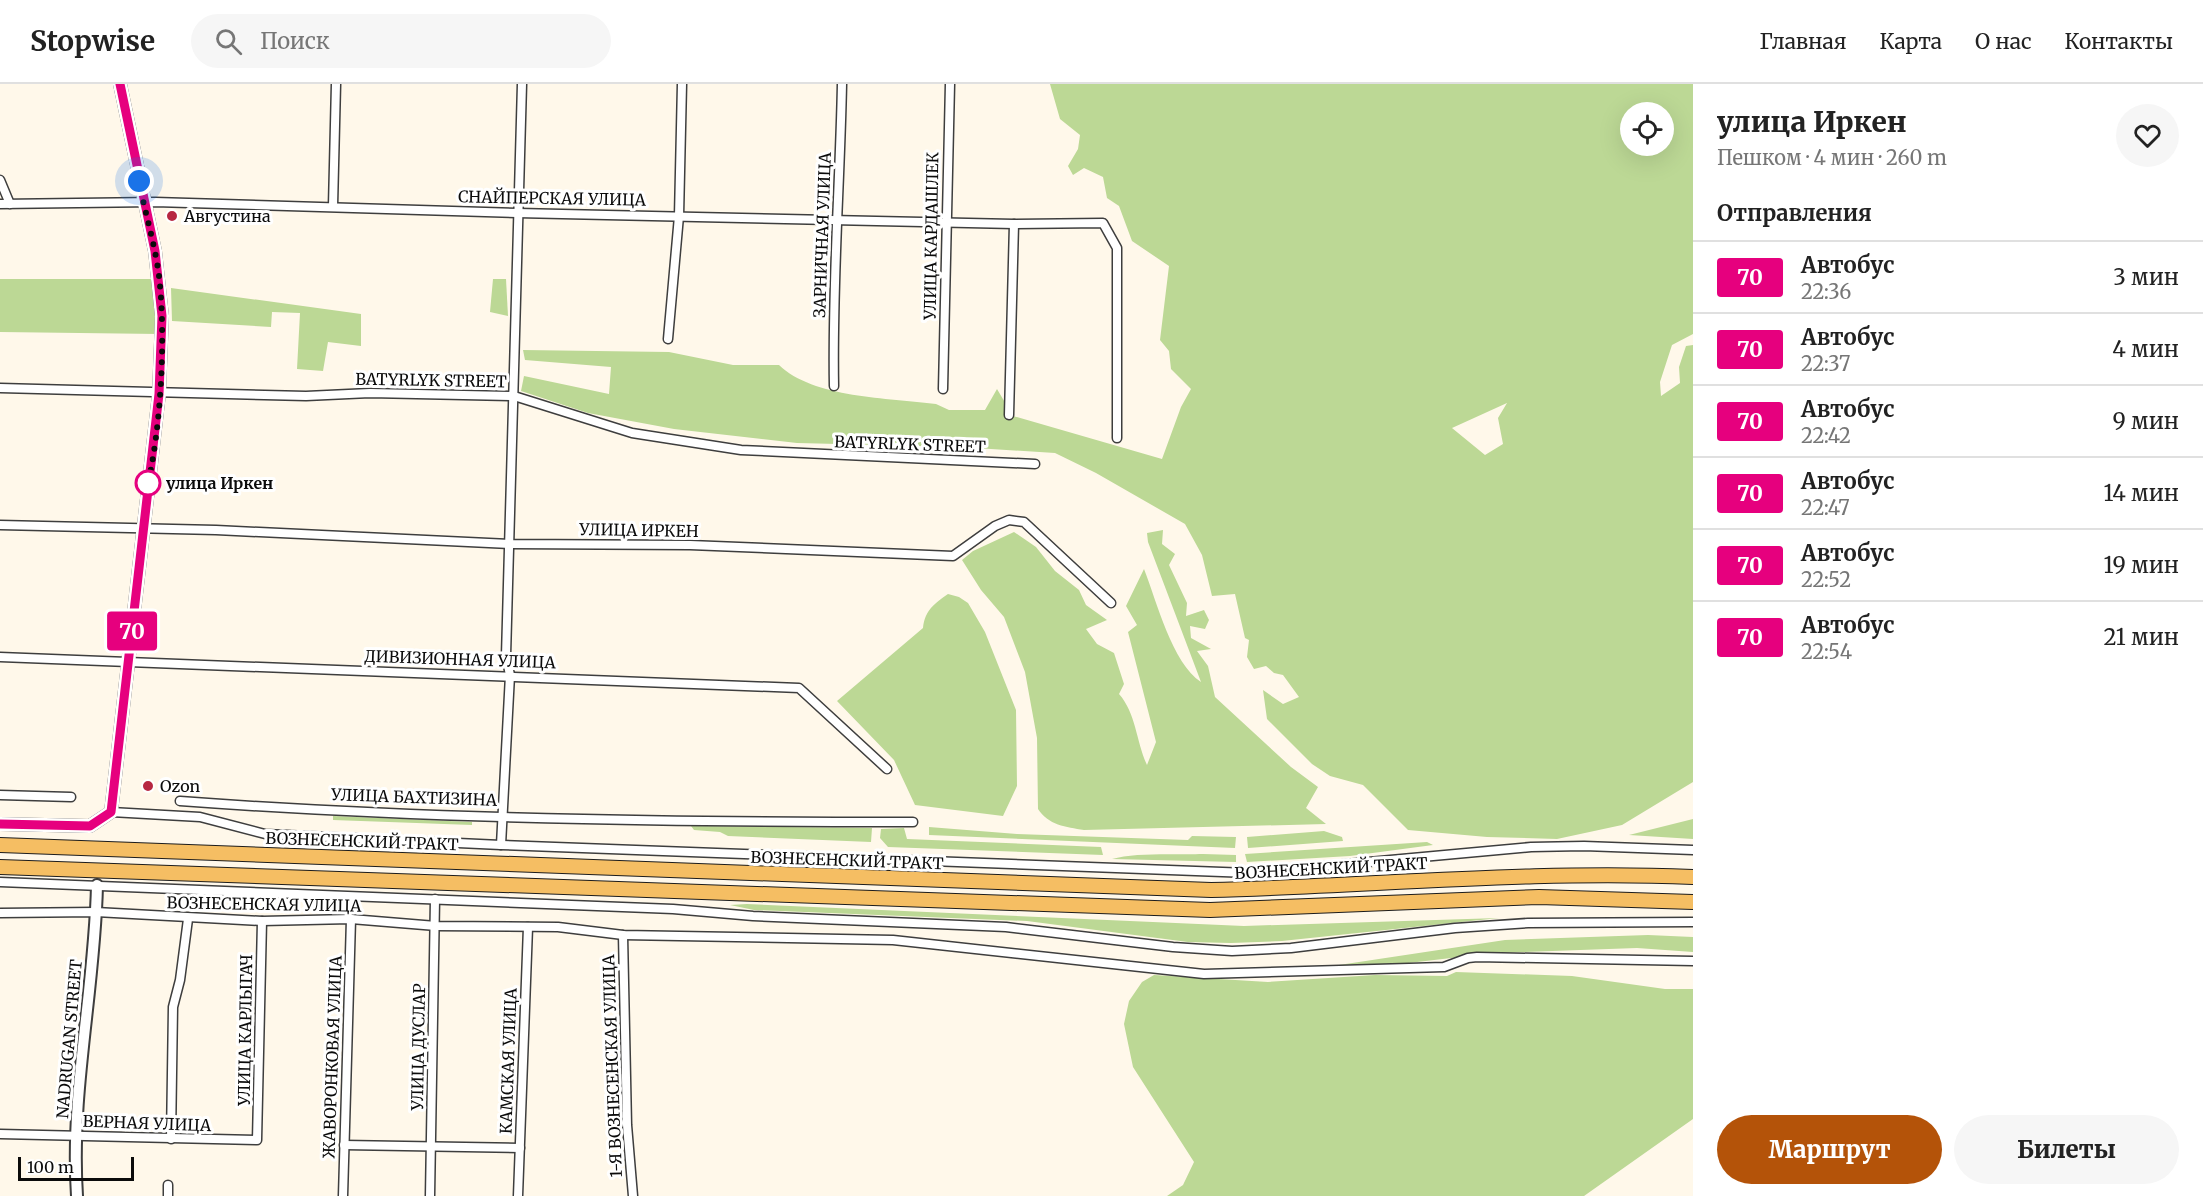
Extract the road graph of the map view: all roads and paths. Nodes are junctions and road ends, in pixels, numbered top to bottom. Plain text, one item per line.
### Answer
1 (120, 84) edge
2 (336, 84) edge
3 (522, 84) edge
4 (682, 84) edge
5 (842, 84) edge
6 (950, 84) edge
7 (0, 180) edge
8 (143, 202) junction
9 (5, 204) edge
10 (333, 206) junction
11 (517, 213) junction
12 (679, 216) junction
13 (839, 219) junction
14 (946, 221) junction
15 (1014, 224) junction
16 (668, 339) dead end
17 (834, 386) dead end
18 (0, 388) edge
19 (943, 389) dead end
20 (159, 394) junction
21 (514, 396) junction
22 (1009, 415) dead end
23 (1117, 438) dead end
24 (1035, 464) dead end
25 (0, 525) edge
26 (143, 530) junction
27 (510, 544) junction
28 (1111, 603) dead end
29 (0, 657) edge
30 (128, 661) junction
31 (510, 675) junction
32 (887, 769) dead end
33 (0, 795) edge
34 (71, 797) dead end
35 (180, 801) dead end
36 (111, 812) junction
37 (501, 815) junction
38 (913, 822) dead end
39 (0, 824) edge
40 (0, 845) edge
41 (501, 845) junction
42 (1693, 850) edge
43 (0, 867) edge
44 (1693, 877) edge
45 (0, 882) edge
46 (97, 885) junction
47 (435, 899) junction
48 (1693, 902) edge
49 (96, 912) junction
50 (0, 913) edge
51 (188, 919) junction
52 (351, 919) junction
53 (262, 921) junction
54 (1693, 922) edge
55 (436, 926) junction
56 (528, 927) junction
57 (622, 935) junction
58 (1693, 961) edge
59 (0, 1134) edge
60 (76, 1135) junction
61 (171, 1139) junction
62 (257, 1140) joint
63 (344, 1145) junction
64 (433, 1146) junction
65 (520, 1148) junction
66 (168, 1185) dead end
67 (77, 1196) edge
68 (168, 1196) edge
69 (343, 1196) edge
70 (430, 1196) edge
71 (518, 1196) edge
72 (633, 1196) edge

1 - 8 street
2 - 10 street
3 - 11 street
4 - 12 street
5 - 13 street, ЗАРНИЧНАЯ УЛИЦА
6 - 14 street, УЛИЦА КАРДАШЛЕК
7 - 9 street
8 - 9 street, СНАЙПЕРСКАЯ УЛИЦА
8 - 10 street, СНАЙПЕРСКАЯ УЛИЦА
8 - 20 street
10 - 11 street, СНАЙПЕРСКАЯ УЛИЦА
11 - 12 street, СНАЙПЕРСКАЯ УЛИЦА
11 - 21 street
12 - 13 street, СНАЙПЕРСКАЯ УЛИЦА
12 - 16 street
13 - 14 street, СНАЙПЕРСКАЯ УЛИЦА
13 - 17 street, ЗАРНИЧНАЯ УЛИЦА
14 - 15 street, СНАЙПЕРСКАЯ УЛИЦА
14 - 19 street, УЛИЦА КАРДАШЛЕК
15 - 22 street
15 - 23 street, СНАЙПЕРСКАЯ УЛИЦА
18 - 20 street, BATYRLYK STREET
20 - 21 street, BATYRLYK STREET
20 - 26 street
21 - 24 street, BATYRLYK STREET
21 - 27 street
25 - 26 street, УЛИЦА ИРКЕН
26 - 27 street, УЛИЦА ИРКЕН
26 - 30 street
27 - 28 street, УЛИЦА ИРКЕН
27 - 31 street
29 - 30 street, ДИВИЗИОННАЯ УЛИЦА
30 - 31 street, ДИВИЗИОННАЯ УЛИЦА
30 - 36 street
31 - 32 street, ДИВИЗИОННАЯ УЛИЦА
31 - 37 street
33 - 34 street
35 - 37 street, УЛИЦА БАХТИЗИНА
36 - 39 street
36 - 41 street
37 - 38 street, УЛИЦА БАХТИЗИНА
37 - 41 street
40 - 44 main road, ВОЗНЕСЕНСКИЙ ТРАКТ
41 - 42 street
43 - 48 main road
45 - 46 street
46 - 47 street
46 - 49 street, NADRUGAN STREET
47 - 54 street
47 - 55 street, УЛИЦА ДУСЛАР
49 - 50 street, ВОЗНЕСЕНСКАЯ УЛИЦА
49 - 51 street, ВОЗНЕСЕНСКАЯ УЛИЦА
49 - 60 street, NADRUGAN STREET
51 - 53 street, ВОЗНЕСЕНСКАЯ УЛИЦА
51 - 61 street
52 - 53 street, ВОЗНЕСЕНСКАЯ УЛИЦА
52 - 55 street, ВОЗНЕСЕНСКАЯ УЛИЦА
52 - 63 street, ЖАВОРОНКОВАЯ УЛИЦА
53 - 62 street, УЛИЦА КАРЛЫГАЧ
55 - 56 street, ВОЗНЕСЕНСКАЯ УЛИЦА
55 - 64 street, УЛИЦА ДУСЛАР
56 - 57 street, ВОЗНЕСЕНСКАЯ УЛИЦА
56 - 65 street, КАМСКАЯ УЛИЦА
57 - 58 street, ВОЗНЕСЕНСКАЯ УЛИЦА
57 - 72 street, 1-Я ВОЗНЕСЕНСКАЯ УЛИЦА
59 - 60 street, ВЕРНАЯ УЛИЦА
60 - 61 street, ВЕРНАЯ УЛИЦА
60 - 67 street, NADRUGAN STREET
61 - 62 street, ВЕРНАЯ УЛИЦА
63 - 64 street
63 - 69 street, ЖАВОРОНКОВАЯ УЛИЦА
64 - 65 street
64 - 70 street, УЛИЦА ДУСЛАР
65 - 71 street, КАМСКАЯ УЛИЦА
66 - 68 street

